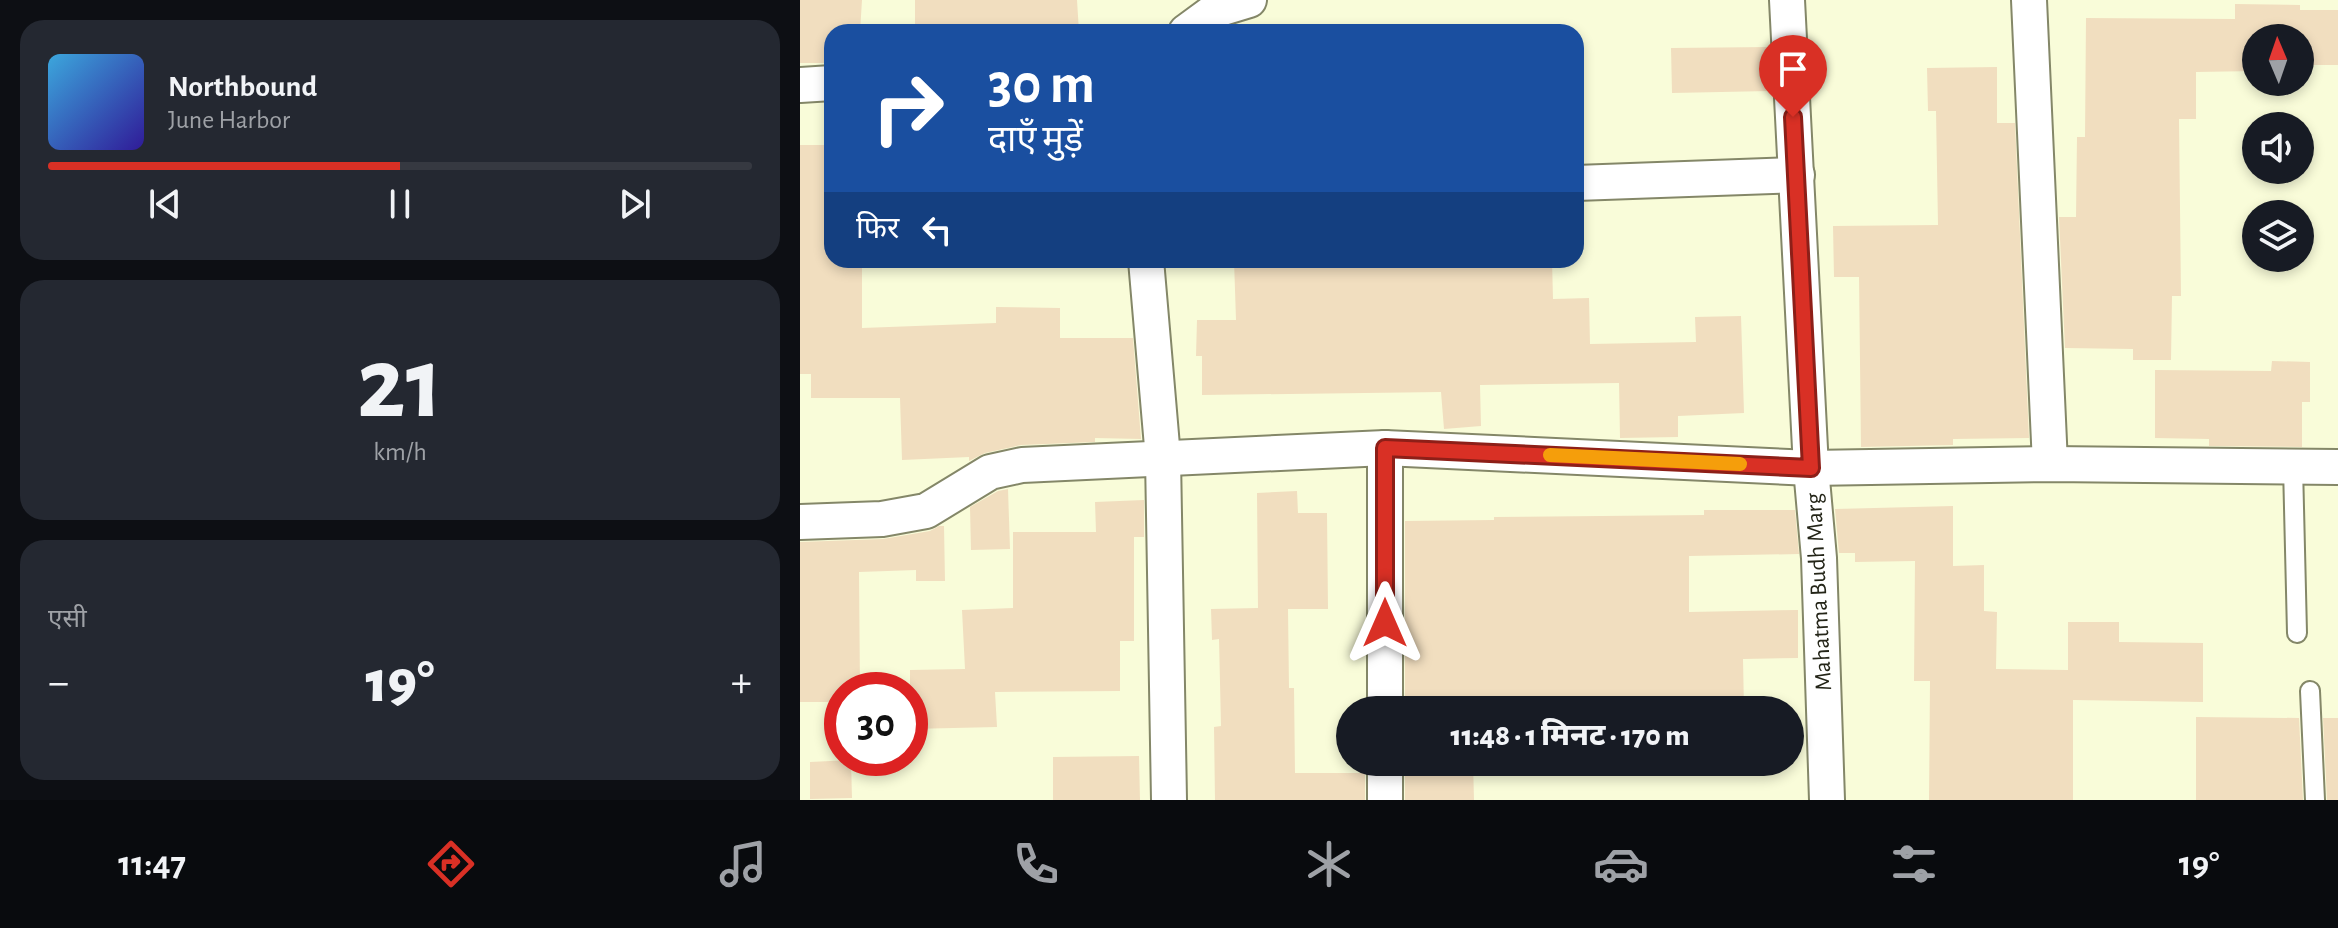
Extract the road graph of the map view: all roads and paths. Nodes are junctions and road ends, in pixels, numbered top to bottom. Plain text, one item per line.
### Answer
1 (1249, 0) edge
2 (1787, 0) edge
3 (2029, 0) edge
4 (1197, 24) edge
5 (824, 84) edge
6 (800, 85) edge
7 (1797, 175) junction
8 (1584, 183) edge
9 (1147, 268) edge
10 (1385, 448) junction
11 (1163, 458) junction
12 (2050, 464) junction
13 (2293, 466) junction
14 (2338, 467) edge
15 (1811, 468) junction
16 (800, 522) edge
17 (2297, 633) dead end
18 (2310, 691) dead end
19 (1385, 696) edge
20 (1385, 776) edge
21 (1169, 800) edge
22 (1385, 800) edge
23 (1827, 800) edge
24 (2315, 800) edge

1 - 4 street
2 - 7 street, Mahatma Budh Marg
3 - 12 street
5 - 6 street
7 - 8 street
7 - 15 street, Mahatma Budh Marg
9 - 11 street
10 - 11 street
10 - 15 street
10 - 19 street
11 - 16 street
11 - 21 street
12 - 13 street
12 - 15 street
13 - 14 street
13 - 17 lane
15 - 23 street, Mahatma Budh Marg
18 - 24 lane
20 - 22 street

